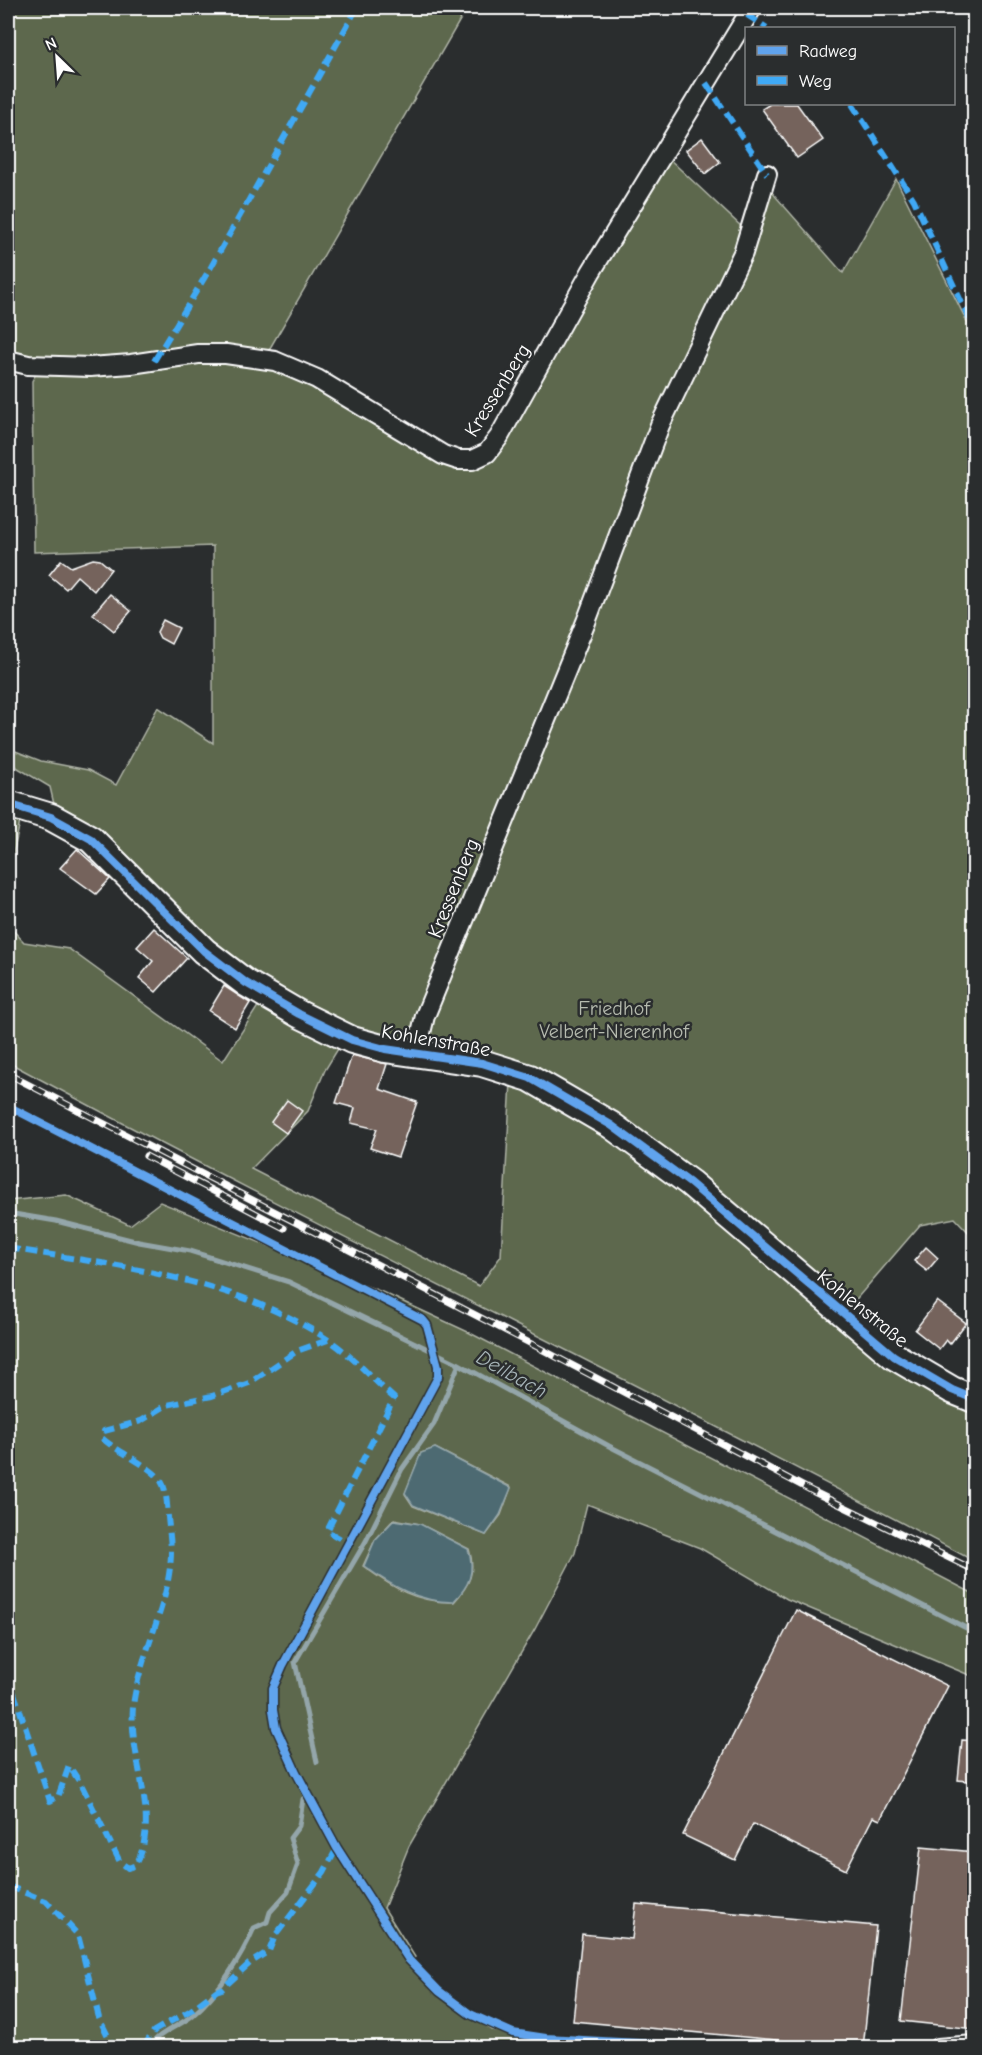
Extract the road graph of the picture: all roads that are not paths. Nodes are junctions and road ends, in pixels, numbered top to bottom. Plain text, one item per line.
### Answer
1 (752, 8) edge
2 (767, 174) dead end
3 (8, 360) edge
4 (8, 804) edge
5 (416, 1054) junction
6 (975, 1399) edge
7 (975, 2045) edge
8 (938, 2048) edge

1 - 3 street, Kressenberg
2 - 5 street, Kressenberg
4 - 5 main road, Kohlenstraße
5 - 6 main road, Kohlenstraße
7 - 8 street

